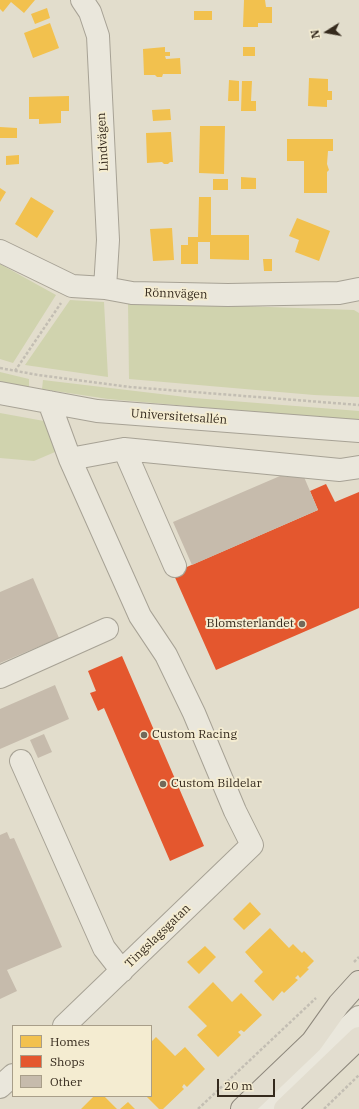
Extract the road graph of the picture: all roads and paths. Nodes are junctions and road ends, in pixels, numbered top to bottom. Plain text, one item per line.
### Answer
1 (82, 0) edge
2 (0, 251) edge
3 (72, 286) junction
4 (105, 288) junction
5 (359, 289) edge
6 (0, 368) edge
7 (15, 371) junction
8 (0, 393) edge
9 (49, 402) junction
10 (359, 405) edge
11 (359, 431) edge
12 (124, 449) junction
13 (70, 459) junction
14 (359, 467) edge
15 (175, 566) dead end
16 (107, 629) dead end
17 (0, 677) edge
18 (21, 761) dead end
19 (359, 957) edge
20 (122, 971) junction
21 (356, 972) edge
22 (320, 994) dead end
23 (359, 1017) edge
24 (65, 1025) edge
25 (359, 1038) edge
26 (359, 1075) edge
27 (12, 1076) edge
28 (0, 1087) edge
29 (198, 1109) edge
30 (242, 1109) edge
31 (262, 1109) edge
32 (285, 1109) edge
33 (324, 1109) edge

1 - 4 street, Lindvägen
2 - 3 street, Rönnvägen
3 - 4 street, Rönnvägen
3 - 7 path
4 - 5 street, Rönnvägen
6 - 7 path
7 - 10 path
8 - 9 street, Universitetsallén
9 - 11 street, Universitetsallén
9 - 13 street
12 - 13 street
12 - 14 street
12 - 15 street
13 - 20 street, Tingslagsgatan
16 - 17 street
18 - 20 street
19 - 21 path
20 - 24 street, Tingslagsgatan
21 - 30 main road
22 - 29 path
23 - 31 street
25 - 32 main road
26 - 33 path
27 - 28 street

